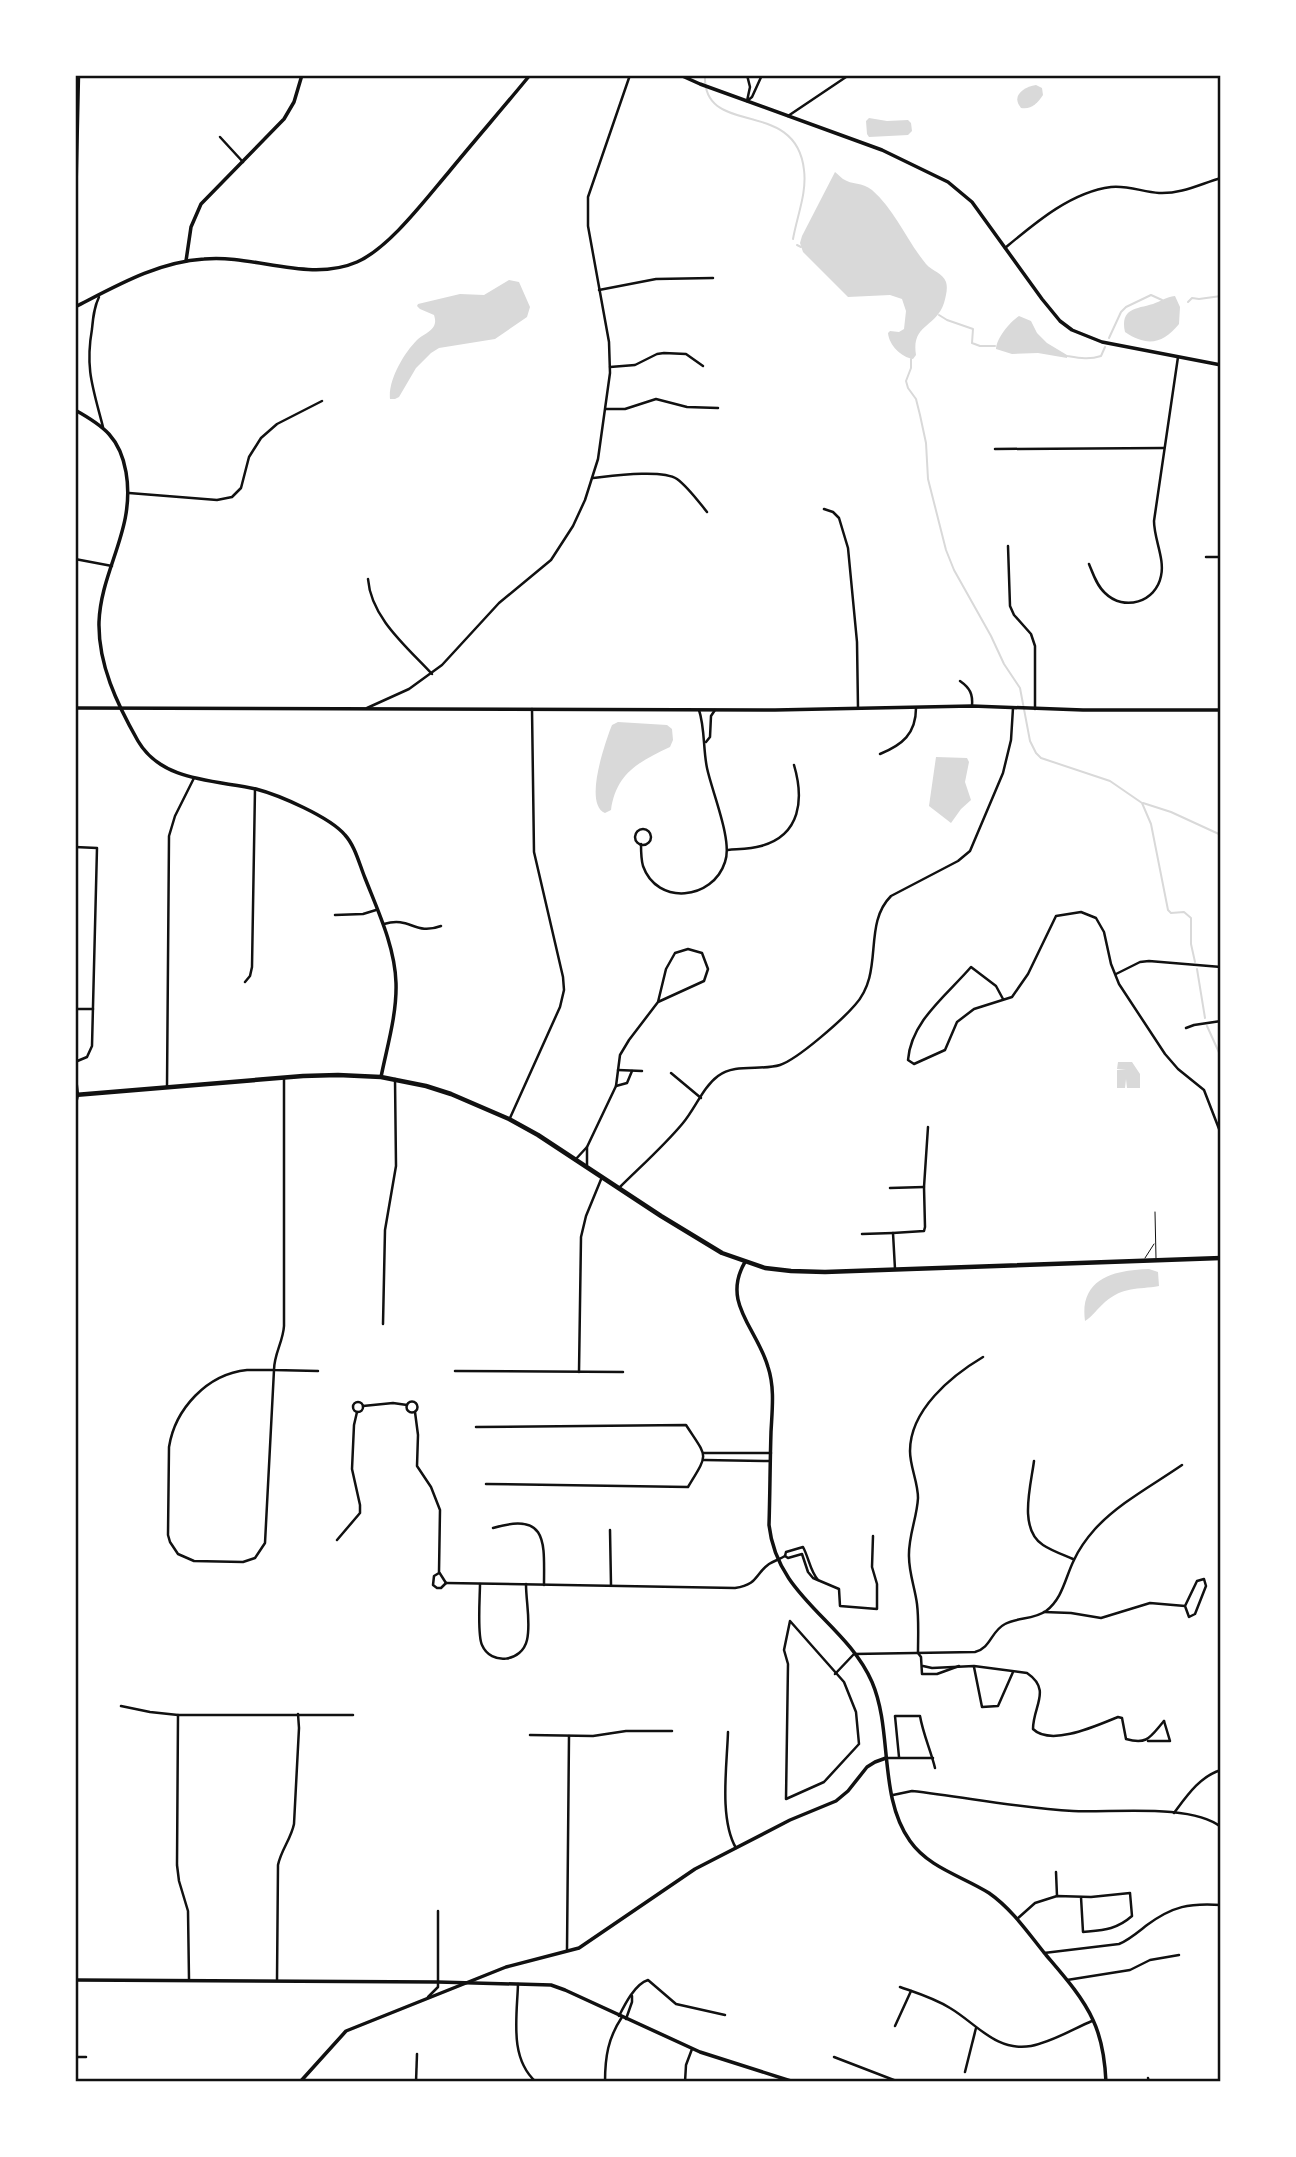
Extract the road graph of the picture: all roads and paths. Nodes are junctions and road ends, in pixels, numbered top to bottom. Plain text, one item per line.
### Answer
1 (79, 75) edge
2 (302, 75) edge
3 (530, 75) edge
4 (630, 75) edge
5 (680, 75) edge
6 (747, 75) edge
7 (762, 75) edge
8 (849, 75) edge
9 (747, 101) junction
10 (788, 116) junction
11 (220, 137) dead end
12 (243, 162) junction
13 (1221, 178) edge
14 (1005, 248) junction
15 (75, 256) edge
16 (186, 261) junction
17 (713, 278) dead end
18 (599, 290) junction
19 (99, 295) junction
20 (75, 307) edge
21 (1178, 357) junction
22 (1221, 365) edge
23 (703, 366) dead end
24 (610, 367) junction
25 (322, 401) dead end
26 (718, 408) dead end
27 (606, 409) junction
28 (75, 410) edge
29 (103, 427) junction
30 (1164, 448) junction
31 (995, 449) dead end
32 (593, 478) junction
33 (129, 493) junction
34 (824, 509) dead end
35 (707, 512) dead end
36 (1008, 546) dead end
37 (1206, 557) dead end
38 (1221, 557) edge
39 (75, 559) edge
40 (1089, 564) dead end
41 (112, 566) junction
42 (368, 579) dead end
43 (432, 674) junction
44 (960, 681) dead end
45 (972, 706) junction
46 (916, 707) junction
47 (75, 708) edge
48 (121, 708) junction
49 (858, 708) junction
50 (1016, 708) junction
51 (364, 709) junction
52 (532, 709) junction
53 (699, 709) junction
54 (1035, 709) junction
55 (715, 710) junction
56 (1221, 710) edge
57 (710, 731) junction
58 (702, 732) junction
59 (706, 742) junction
60 (880, 754) dead end
61 (794, 765) dead end
62 (194, 778) junction
63 (255, 789) junction
64 (641, 844) junction
65 (75, 847) edge
66 (728, 850) junction
67 (377, 909) junction
68 (335, 915) dead end
69 (383, 925) junction
70 (441, 926) dead end
71 (1221, 967) edge
72 (1116, 974) junction
73 (245, 982) dead end
74 (1003, 999) junction
75 (658, 1002) junction
76 (75, 1009) edge
77 (93, 1009) junction
78 (1221, 1021) edge
79 (1186, 1028) dead end
80 (75, 1062) edge
81 (75, 1069) edge
82 (618, 1070) junction
83 (632, 1071) junction
84 (642, 1071) dead end
85 (671, 1073) dead end
86 (381, 1077) junction
87 (284, 1078) junction
88 (395, 1079) junction
89 (615, 1086) junction
90 (167, 1087) junction
91 (77, 1095) edge
92 (701, 1098) junction
93 (75, 1108) edge
94 (509, 1119) junction
95 (928, 1127) dead end
96 (1221, 1134) edge
97 (587, 1147) junction
98 (575, 1160) junction
99 (587, 1167) junction
100 (602, 1177) junction
101 (924, 1187) junction
102 (619, 1188) junction
103 (890, 1188) dead end
104 (1155, 1212) dead end
105 (893, 1233) junction
106 (862, 1234) dead end
107 (1155, 1242) junction
108 (1221, 1258) edge
109 (1156, 1260) junction
110 (1142, 1261) junction
111 (745, 1262) junction
112 (895, 1269) junction
113 (383, 1324) dead end
114 (982, 1357) dead end
115 (274, 1370) junction
116 (318, 1371) dead end
117 (455, 1371) dead end
118 (579, 1372) junction
119 (623, 1372) dead end
120 (407, 1405) junction
121 (363, 1406) junction
122 (358, 1412) junction
123 (415, 1412) junction
124 (476, 1427) dead end
125 (704, 1453) junction
126 (771, 1453) junction
127 (704, 1460) junction
128 (770, 1461) junction
129 (1034, 1461) dead end
130 (1182, 1465) dead end
131 (486, 1484) dead end
132 (493, 1528) dead end
133 (610, 1530) dead end
134 (873, 1536) dead end
135 (337, 1540) dead end
136 (778, 1560) junction
137 (1074, 1560) junction
138 (439, 1573) junction
139 (446, 1583) junction
140 (480, 1584) junction
141 (526, 1584) junction
142 (544, 1585) junction
143 (611, 1585) junction
144 (1185, 1606) junction
145 (1044, 1612) junction
146 (918, 1653) junction
147 (854, 1654) junction
148 (922, 1665) junction
149 (959, 1666) junction
150 (974, 1666) junction
151 (1013, 1672) junction
152 (835, 1674) junction
153 (121, 1706) dead end
154 (298, 1714) junction
155 (178, 1715) junction
156 (353, 1715) dead end
157 (672, 1731) dead end
158 (728, 1732) dead end
159 (530, 1735) dead end
160 (569, 1736) junction
161 (1147, 1741) junction
162 (899, 1757) junction
163 (886, 1758) junction
164 (933, 1758) junction
165 (935, 1768) dead end
166 (1221, 1770) edge
167 (893, 1795) junction
168 (1174, 1813) junction
169 (1221, 1827) edge
170 (736, 1848) junction
171 (1056, 1872) dead end
172 (1056, 1896) junction
173 (1081, 1897) junction
174 (1221, 1905) edge
175 (438, 1911) dead end
176 (1017, 1919) junction
177 (568, 1952) junction
178 (1044, 1952) junction
179 (1179, 1955) dead end
180 (75, 1980) edge
181 (188, 1980) junction
182 (1067, 1980) junction
183 (277, 1981) junction
184 (438, 1982) junction
185 (465, 1982) junction
186 (518, 1984) junction
187 (900, 1987) dead end
188 (911, 1991) junction
189 (632, 1996) junction
190 (428, 1997) junction
191 (725, 2015) dead end
192 (622, 2017) junction
193 (1093, 2020) junction
194 (895, 2025) dead end
195 (976, 2028) junction
196 (692, 2049) junction
197 (417, 2054) dead end
198 (75, 2057) edge
199 (86, 2057) dead end
200 (834, 2057) dead end
201 (965, 2072) dead end
202 (301, 2081) edge
203 (416, 2082) edge
204 (536, 2082) edge
205 (605, 2082) edge
206 (685, 2082) edge
207 (794, 2082) edge
208 (899, 2082) edge
209 (1106, 2082) edge

1 - 15 street
2 - 12 street
3 - 16 street
4 - 18 street
5 - 9 street
6 - 9 street
7 - 9 street
8 - 10 street
9 - 10 street
10 - 14 street
11 - 12 street
12 - 16 street
13 - 14 street
14 - 21 street
16 - 19 street
17 - 18 street
18 - 24 street
19 - 20 street
19 - 29 street
21 - 22 street
21 - 30 street
23 - 24 street
24 - 27 street
25 - 33 street
26 - 27 street
27 - 32 street
28 - 29 street
29 - 33 street
30 - 31 street
30 - 40 street
32 - 35 street
32 - 43 street
33 - 41 street
34 - 49 street
36 - 54 street
37 - 38 street
39 - 41 street
41 - 48 street
42 - 43 street
43 - 51 street
44 - 45 street
45 - 46 street
45 - 50 street
46 - 49 street
46 - 60 street
47 - 48 street
48 - 51 street
48 - 62 street
49 - 55 street
50 - 54 street
50 - 92 street
51 - 52 street
52 - 53 street
52 - 94 street
53 - 55 street
53 - 58 street
54 - 56 street
55 - 57 street
57 - 58 street
57 - 59 street
58 - 59 street
59 - 66 street
61 - 66 street
62 - 63 street
62 - 90 street
63 - 67 street
63 - 73 street
64 - 64 street
64 - 66 street
65 - 77 street
67 - 68 street
67 - 69 street
69 - 70 street
69 - 86 street
71 - 72 street
72 - 74 street
72 - 96 street
74 - 74 street
75 - 75 street
75 - 82 street
76 - 77 street
77 - 80 street
78 - 79 street
81 - 91 street
82 - 83 street
82 - 89 street
83 - 84 street
83 - 89 street
85 - 92 street
86 - 87 main road
86 - 88 main road
87 - 90 main road
87 - 115 street
88 - 94 main road
88 - 113 street
89 - 97 street
90 - 91 main road
91 - 93 street
92 - 102 street
94 - 98 main road
95 - 101 street
97 - 98 street
97 - 99 street
98 - 99 main road
99 - 100 main road
100 - 102 main road
100 - 118 street
101 - 103 street
101 - 105 street
102 - 111 main road
104 - 107 lane
105 - 106 street
105 - 112 street
107 - 109 lane
107 - 110 lane
108 - 109 main road
109 - 110 main road
110 - 112 main road
111 - 112 main road
111 - 126 street
114 - 146 street
115 - 115 street
115 - 116 street
117 - 118 street
118 - 119 street
120 - 121 street
120 - 123 street
120 - 123 street
121 - 122 street
121 - 122 street
122 - 135 street
123 - 138 street
124 - 125 street
125 - 126 street
125 - 127 street
126 - 128 street
127 - 128 street
127 - 131 street
128 - 136 street
129 - 137 street
130 - 137 street
132 - 142 street
133 - 143 street
134 - 136 street
136 - 143 street
136 - 147 street
137 - 145 street
138 - 139 street
138 - 139 street
139 - 140 street
140 - 141 street
140 - 141 street
141 - 142 street
142 - 143 street
144 - 144 street
144 - 145 street
145 - 146 street
146 - 147 street
146 - 148 street
147 - 152 street
147 - 163 street
148 - 149 street
148 - 149 street
149 - 150 street
150 - 151 street
150 - 151 street
151 - 161 street
152 - 152 street
153 - 155 street
154 - 155 street
154 - 156 street
154 - 183 street
155 - 181 street
157 - 160 street
158 - 170 street
159 - 160 street
160 - 177 street
161 - 161 street
162 - 163 street
162 - 164 street
162 - 164 street
163 - 167 street
163 - 170 street
164 - 165 street
166 - 168 street
167 - 168 street
167 - 176 street
168 - 169 street
170 - 177 street
171 - 172 street
172 - 173 street
172 - 176 street
173 - 173 street
174 - 178 street
175 - 184 street
176 - 178 street
177 - 185 street
178 - 182 street
179 - 182 street
180 - 181 street
181 - 183 street
182 - 193 street
183 - 184 street
184 - 185 street
184 - 190 street
185 - 186 street
185 - 190 street
186 - 192 street
186 - 204 street
187 - 188 street
188 - 194 street
188 - 195 street
189 - 191 street
189 - 192 street
189 - 192 street
190 - 202 street
192 - 196 street
192 - 205 street
193 - 195 street
193 - 209 street
195 - 201 street
196 - 206 street
196 - 207 street
197 - 203 street
198 - 199 street
200 - 208 street

